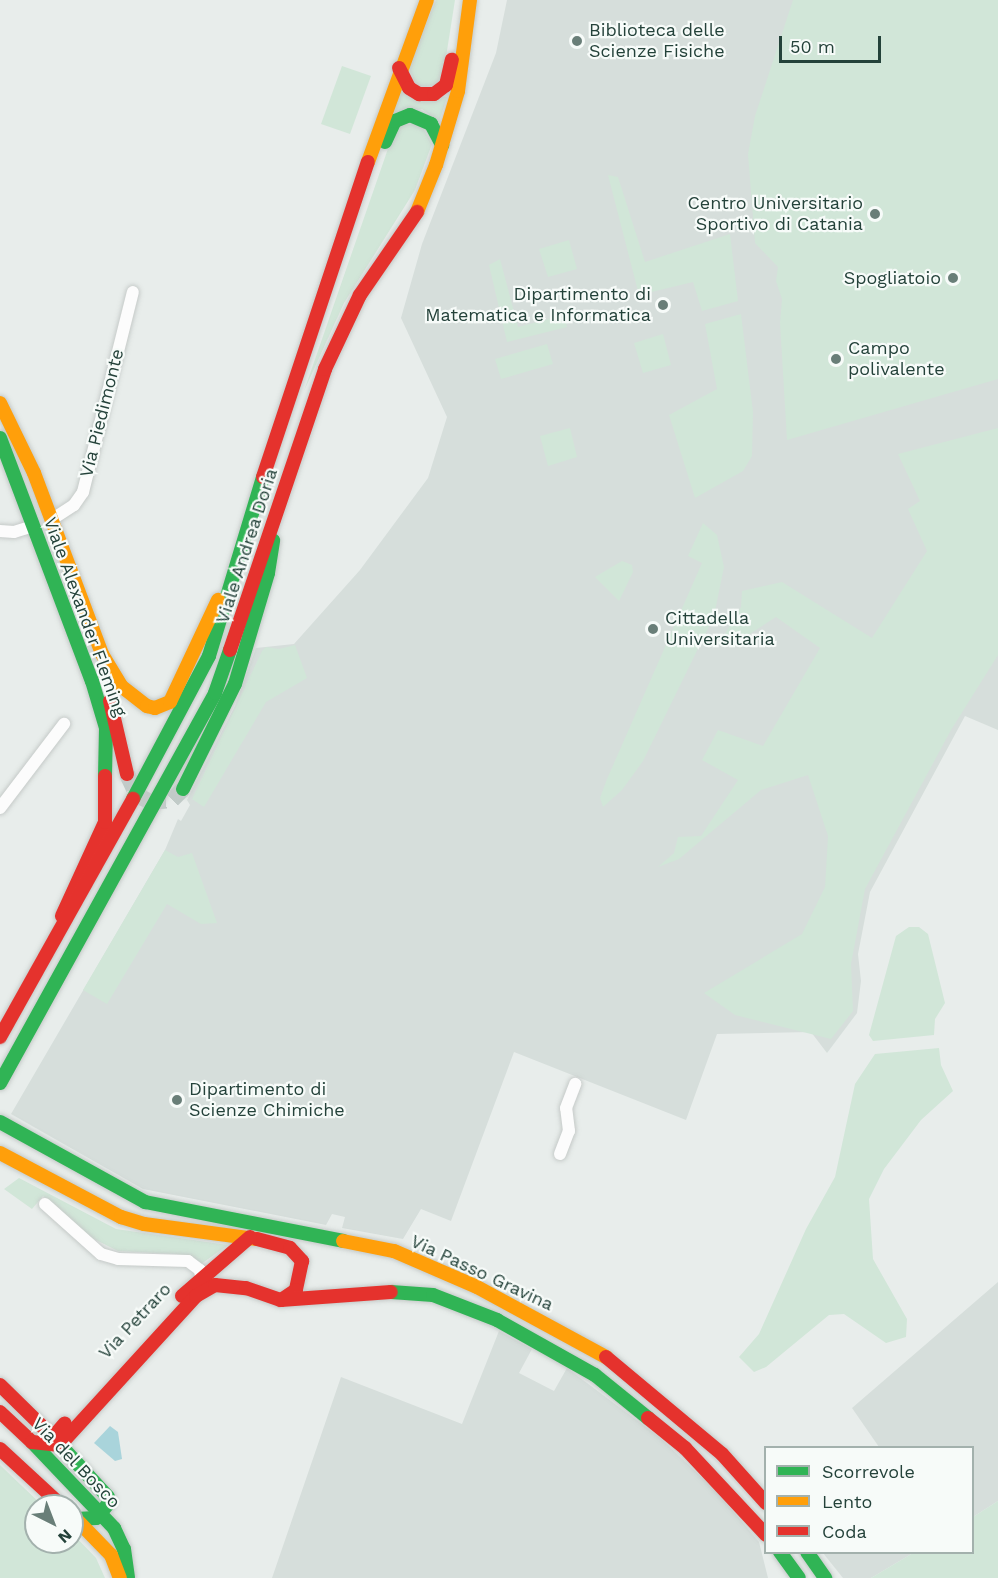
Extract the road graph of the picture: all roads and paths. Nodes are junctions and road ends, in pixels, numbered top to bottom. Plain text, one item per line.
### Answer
1 (427, 0) edge
2 (460, 0) edge
3 (470, 0) edge
4 (399, 68) junction
5 (442, 145) junction
6 (364, 180) junction
7 (133, 292) dead end
8 (0, 403) edge
9 (0, 438) edge
10 (51, 520) junction
11 (34, 526) junction
12 (274, 529) junction
13 (0, 531) edge
14 (234, 566) junction
15 (64, 724) dead end
16 (127, 774) tunnel mouth
17 (183, 789) tunnel mouth
18 (0, 808) edge
19 (36, 978) junction
20 (0, 1037) edge
21 (0, 1083) edge
22 (574, 1084) dead end
23 (0, 1122) edge
24 (0, 1153) edge
25 (560, 1154) dead end
26 (45, 1204) dead end
27 (250, 1237) junction
28 (323, 1238) junction
29 (204, 1282) junction
30 (281, 1300) junction
31 (0, 1385) edge
32 (0, 1412) edge
33 (32, 1442) junction
34 (56, 1443) junction
35 (0, 1449) edge
36 (60, 1467) junction
37 (49, 1494) edge
38 (764, 1502) edge
39 (103, 1513) junction
40 (84, 1517) edge
41 (84, 1527) edge
42 (764, 1534) edge
43 (781, 1554) edge
44 (808, 1554) edge
45 (120, 1578) edge
46 (128, 1578) edge
47 (799, 1578) edge
48 (825, 1578) edge

1 - 4 main road, Viale Andrea Doria
2 - 4 main road
3 - 5 main road, Viale Andrea Doria
4 - 6 main road, Viale Andrea Doria
5 - 6 main road
5 - 12 main road, Viale Andrea Doria
6 - 14 main road, Viale Andrea Doria
7 - 10 street, Via Piedimonte
8 - 10 main road, Viale Alexander Fleming
9 - 11 main road, Viale Alexander Fleming
9 - 16 main road
10 - 14 main road, Viale Alexander Fleming
11 - 13 street
11 - 19 main road, Viale Alexander Fleming
12 - 17 main road
12 - 21 main road, Viale Andrea Doria
14 - 19 main road, Viale Andrea Doria
15 - 18 street
19 - 20 main road, Viale Andrea Doria
22 - 25 street
23 - 28 main road, Via Passo Gravina
24 - 27 main road
26 - 29 street
27 - 28 main road
27 - 29 main road, Via Petraro
27 - 30 main road
28 - 38 main road, Via Passo Gravina
29 - 30 main road
29 - 34 main road, Via Petraro
30 - 42 main road, Via Passo Gravina
31 - 34 main road, Via del Bosco
32 - 33 main road, Via del Bosco
33 - 34 main road
33 - 36 main road, Via del Bosco
34 - 36 main road
34 - 39 main road, Via del Bosco
35 - 37 main road
36 - 39 main road, Via del Bosco
39 - 40 main road
39 - 46 main road, Via del Bosco
41 - 45 main road, Via del Bosco
43 - 47 main road
44 - 48 main road

